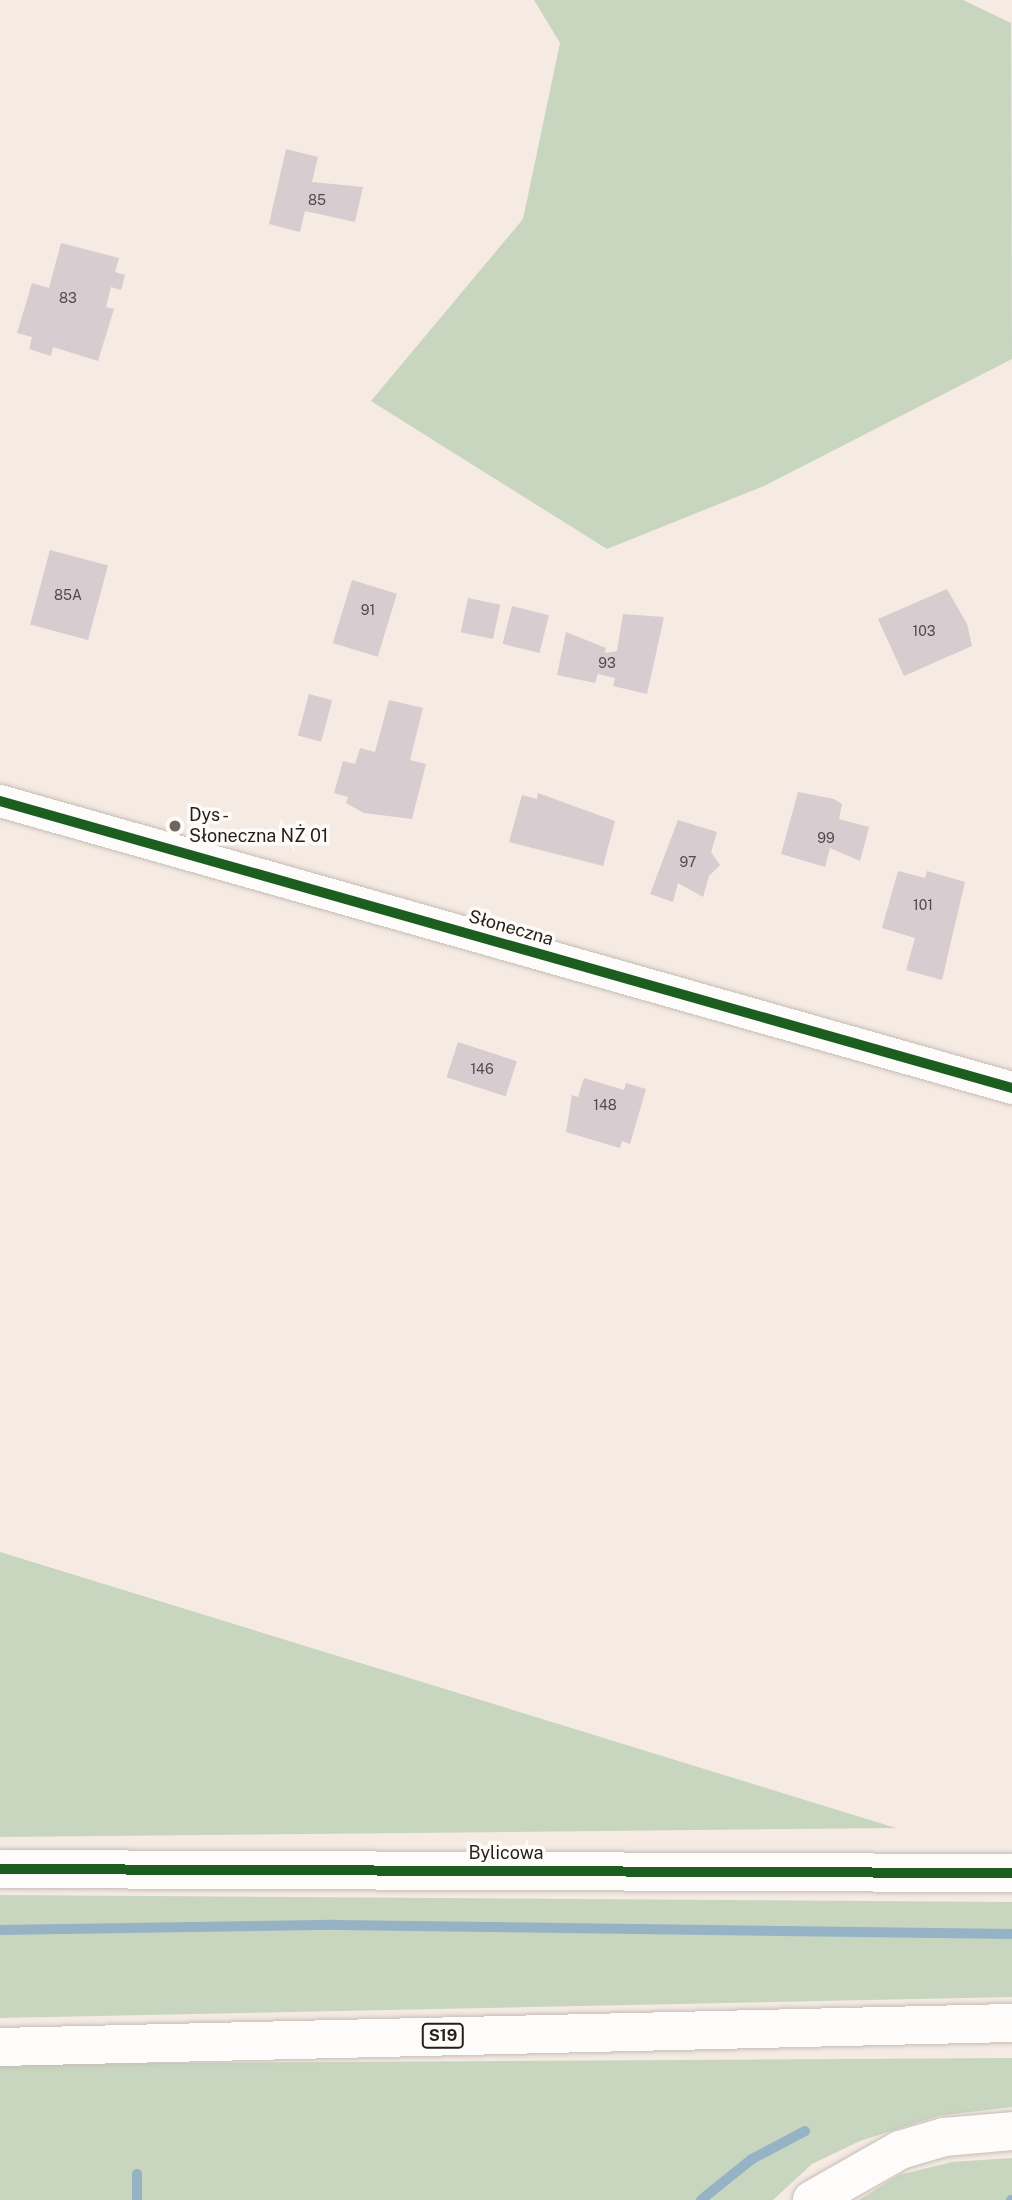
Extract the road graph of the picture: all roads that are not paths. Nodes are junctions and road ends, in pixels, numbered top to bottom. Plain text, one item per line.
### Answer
1 (0, 801) edge
2 (1012, 1088) edge
3 (0, 1869) edge
4 (1012, 1873) edge
5 (1012, 2023) edge
6 (885, 2026) junction
7 (1012, 2033) edge
8 (0, 2047) edge
9 (1012, 2131) edge
10 (812, 2200) edge

1 - 2 street, Słoneczna
3 - 4 main road, Bylicowa
5 - 6 main road, S19
6 - 7 main road
6 - 8 main road, S19
9 - 10 main road

